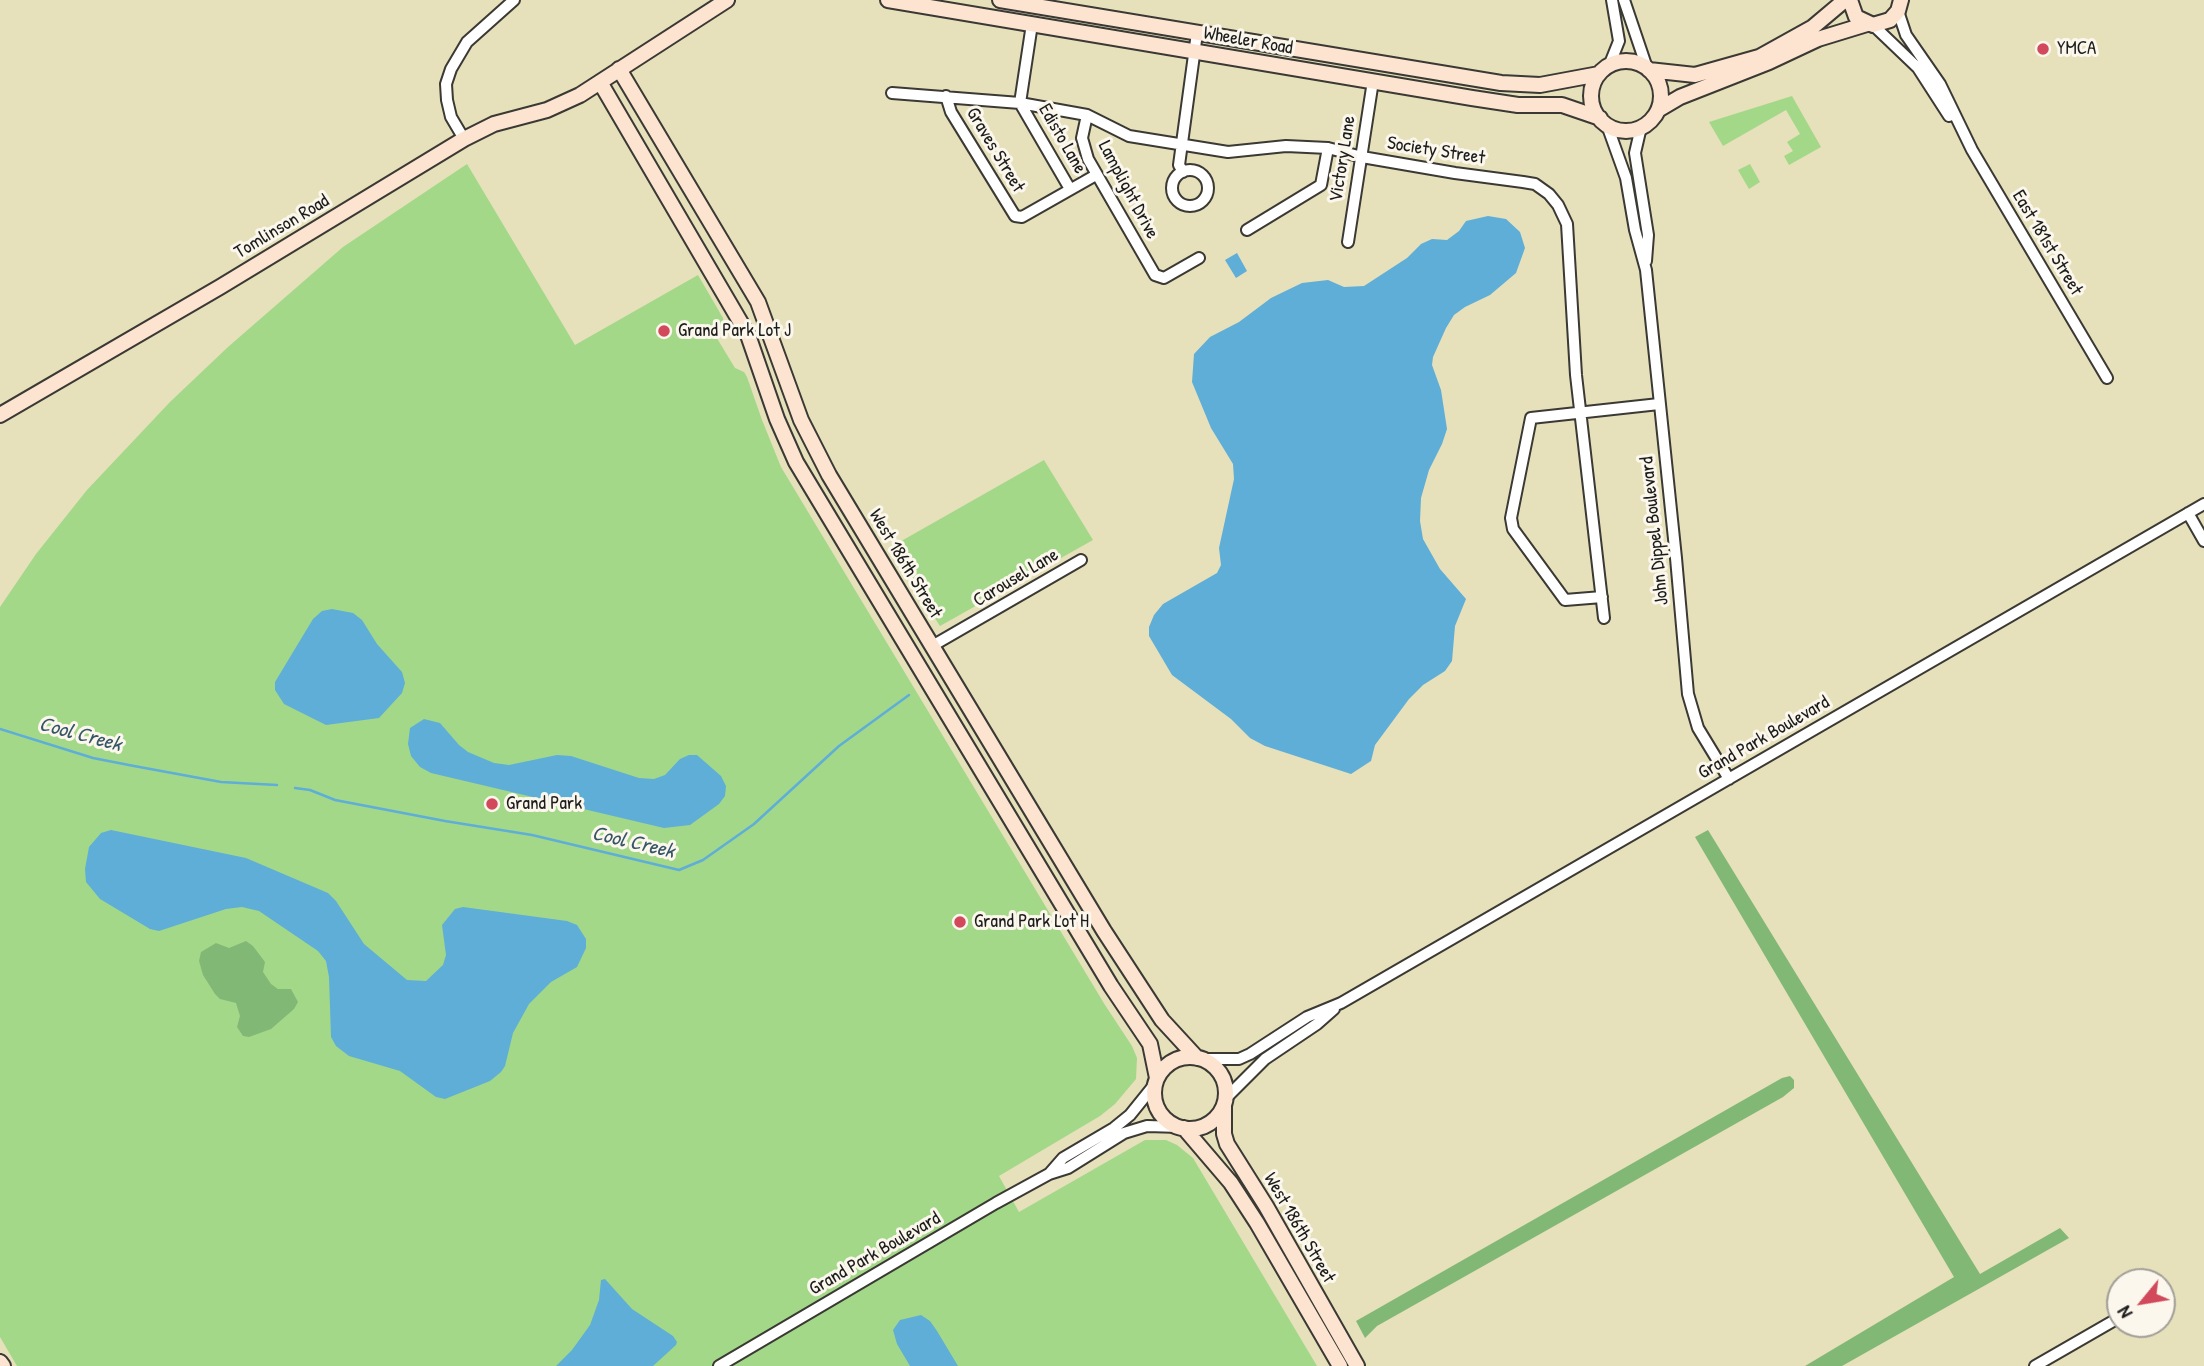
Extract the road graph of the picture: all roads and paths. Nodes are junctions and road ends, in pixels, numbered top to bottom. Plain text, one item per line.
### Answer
1 (514, 0) edge
2 (737, 0) edge
3 (888, 0) edge
4 (1000, 0) edge
5 (1612, 0) edge
6 (1624, 0) edge
7 (1847, 0) edge
8 (723, 3) edge
9 (1901, 4) edge
10 (1032, 24) junction
11 (1870, 24) junction
12 (1198, 33) junction
13 (1195, 51) junction
14 (619, 69) junction
15 (1648, 69) junction
16 (1604, 70) junction
17 (1373, 81) junction
18 (595, 85) junction
19 (892, 93) dead end
20 (946, 96) junction
21 (1020, 103) junction
22 (1658, 110) junction
23 (1087, 115) junction
24 (1604, 122) junction
25 (1958, 125) junction
26 (1641, 127) junction
27 (464, 139) junction
28 (1183, 145) junction
29 (1328, 148) junction
30 (1362, 157) junction
31 (1183, 172) dead end
32 (1097, 175) junction
33 (1070, 190) junction
34 (1247, 230) dead end
35 (1348, 242) dead end
36 (1199, 258) dead end
37 (1646, 270) junction
38 (2107, 378) dead end
39 (1659, 404) junction
40 (1580, 412) junction
41 (0, 415) edge
42 (2204, 503) edge
43 (2188, 513) junction
44 (2204, 541) edge
45 (874, 551) junction
46 (1081, 560) dead end
47 (856, 563) junction
48 (1602, 597) junction
49 (1604, 618) dead end
50 (932, 646) junction
51 (1729, 779) junction
52 (1341, 1003) junction
53 (1200, 1059) junction
54 (1156, 1081) junction
55 (1225, 1101) junction
56 (1182, 1128) junction
57 (1049, 1174) junction
58 (2106, 1325) edge
59 (719, 1366) edge
60 (1340, 1366) edge
61 (1357, 1366) edge
62 (2035, 1366) edge

1 - 27 street
2 - 8 street
3 - 10 street, Wheeler Road
4 - 12 street, Wheeler Road
5 - 16 street
6 - 15 street
7 - 11 street
7 - 15 street
8 - 14 street
9 - 11 street
9 - 25 street, East 181st Street
10 - 13 street, Wheeler Road
10 - 21 street, Edisto Lane
11 - 22 street
11 - 25 street, East 181st Street
12 - 13 street
12 - 16 street, Wheeler Road
13 - 17 street, Wheeler Road
13 - 28 street
14 - 18 street
14 - 45 street, West 186th Street
15 - 16 street
15 - 22 street
16 - 24 street
17 - 24 street, Wheeler Road
17 - 30 street, Victory Lane
18 - 27 street, Tomlinson Road
18 - 47 street
19 - 20 street, Society Street
20 - 21 street, Society Street
20 - 33 street, Graves Street
21 - 23 street, Society Street
21 - 33 street, Edisto Lane
22 - 26 street
23 - 28 street, Society Street
23 - 32 street, Lamplight Drive
24 - 26 street
24 - 37 street, John Dippel Boulevard
25 - 38 street, East 181st Street
26 - 37 street, John Dippel Boulevard
27 - 41 street, Tomlinson Road
28 - 29 street, Society Street
28 - 31 street
29 - 30 street, Society Street
29 - 34 street
30 - 35 street, Victory Lane
30 - 40 street, Society Street
32 - 33 street
32 - 36 street, Lamplight Drive
37 - 39 street, John Dippel Boulevard
39 - 40 street
39 - 51 street, John Dippel Boulevard
40 - 48 street, Society Street
40 - 48 street
42 - 43 street, Grand Park Boulevard
43 - 44 street
43 - 51 street, Grand Park Boulevard
45 - 47 street
45 - 50 street, West 186th Street
46 - 50 street, Carousel Lane
47 - 54 street
48 - 49 street, Society Street
50 - 53 street, West 186th Street
51 - 52 street, Grand Park Boulevard
52 - 53 street, Grand Park Boulevard
52 - 55 street, Grand Park Boulevard
53 - 54 street
53 - 55 street
54 - 56 street
54 - 57 street, Grand Park Boulevard
55 - 56 street
55 - 61 street, West 186th Street
56 - 57 street, Grand Park Boulevard
56 - 60 street, West 186th Street
57 - 59 street, Grand Park Boulevard
58 - 62 street

